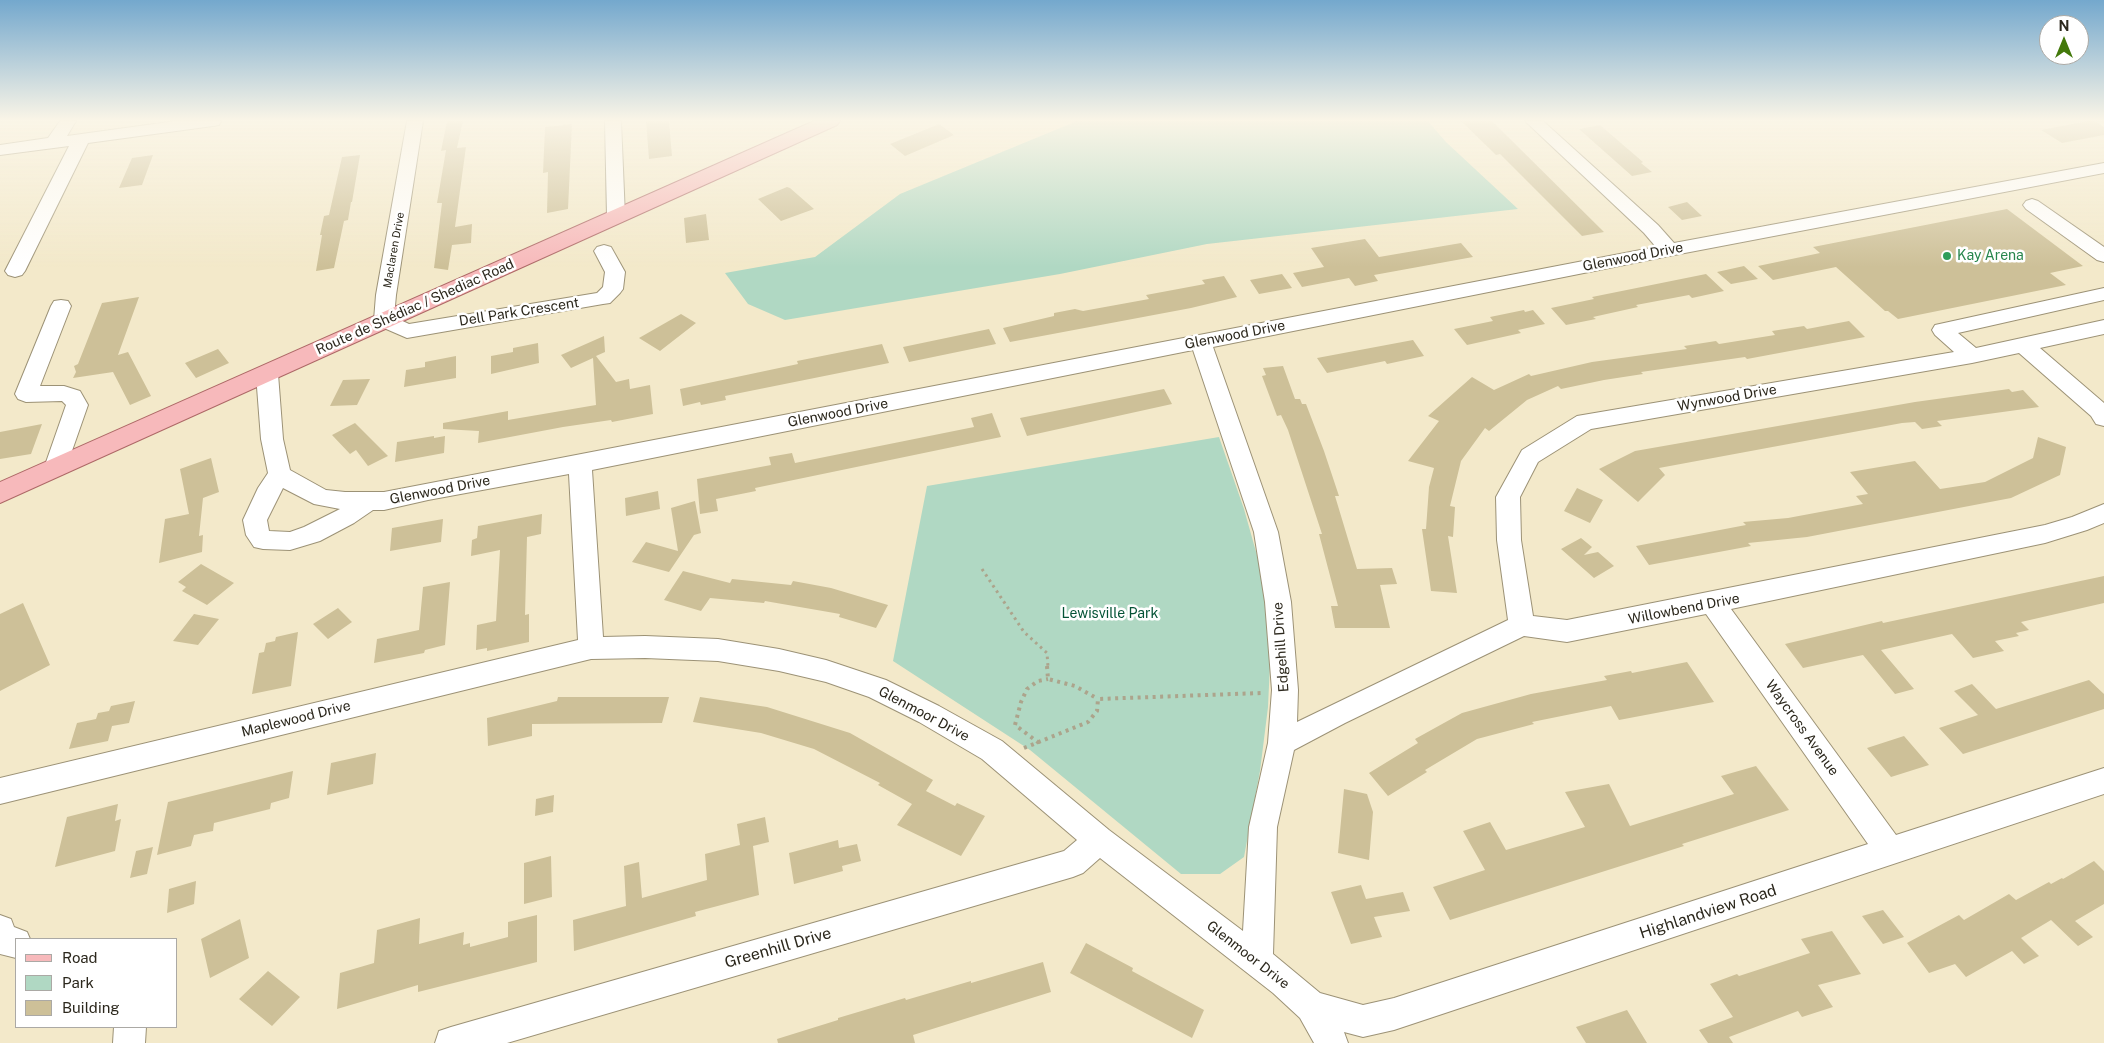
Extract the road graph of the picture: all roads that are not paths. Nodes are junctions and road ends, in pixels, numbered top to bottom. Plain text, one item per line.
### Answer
1 (66, 170) edge
2 (407, 170) edge
3 (614, 170) edge
4 (721, 170) edge
5 (1586, 170) edge
6 (2095, 170) edge
7 (2032, 205) dead end
8 (616, 217) junction
9 (1669, 250) junction
10 (604, 252) dead end
11 (2104, 256) edge
12 (15, 271) dead end
13 (2094, 297) edge
14 (61, 306) dead end
15 (2104, 312) edge
16 (384, 320) junction
17 (2104, 327) edge
18 (1201, 342) junction
19 (2022, 344) junction
20 (1972, 356) junction
21 (267, 374) junction
22 (2104, 418) edge
23 (580, 464) junction
24 (55, 468) junction
25 (280, 474) junction
26 (0, 493) edge
27 (367, 502) junction
28 (2104, 513) edge
29 (1712, 604) junction
30 (1522, 625) junction
31 (591, 648) junction
32 (1282, 743) junction
33 (2104, 781) edge
34 (1, 795) edge
35 (1099, 840) junction
36 (1891, 852) junction
37 (0, 930) edge
38 (15, 943) edge
39 (1257, 962) junction
40 (1311, 1007) junction
41 (130, 1028) edge
42 (129, 1043) edge
43 (451, 1043) edge
44 (1332, 1043) edge

1 - 12 street
2 - 16 street, Maclaren Drive
3 - 8 street
4 - 8 main road, Route de Shédiac / Shediac Road
5 - 9 street
6 - 9 street, Glenwood Drive
7 - 11 street
8 - 16 main road, Route de Shédiac / Shediac Road
9 - 18 street, Glenwood Drive
10 - 16 street, Dell Park Crescent
13 - 15 street
13 - 20 street
14 - 24 street
16 - 21 main road, Route de Shédiac / Shediac Road
17 - 19 street, Wynwood Drive
18 - 23 street, Glenwood Drive
18 - 32 street, Edgehill Drive
19 - 20 street, Wynwood Drive
19 - 22 street
20 - 30 street, Wynwood Drive
21 - 24 main road, Route de Shédiac / Shediac Road
21 - 25 street
23 - 27 street, Glenwood Drive
23 - 31 street
24 - 26 main road, Route de Shédiac / Shediac Road
25 - 27 street, Glenwood Drive
25 - 27 street, Glenwood Drive
28 - 29 street, Willowbend Drive
29 - 30 street, Willowbend Drive
29 - 36 street, Waycross Avenue
30 - 32 street
31 - 34 street, Maplewood Drive
31 - 35 street, Glenmoor Drive
32 - 39 street, Edgehill Drive
33 - 36 street, Highlandview Road
35 - 39 street, Glenmoor Drive
35 - 43 street, Greenhill Drive
36 - 40 street, Highlandview Road
37 - 38 street
39 - 40 street, Glenmoor Drive
40 - 44 street, Glenmoor Drive
41 - 42 street

